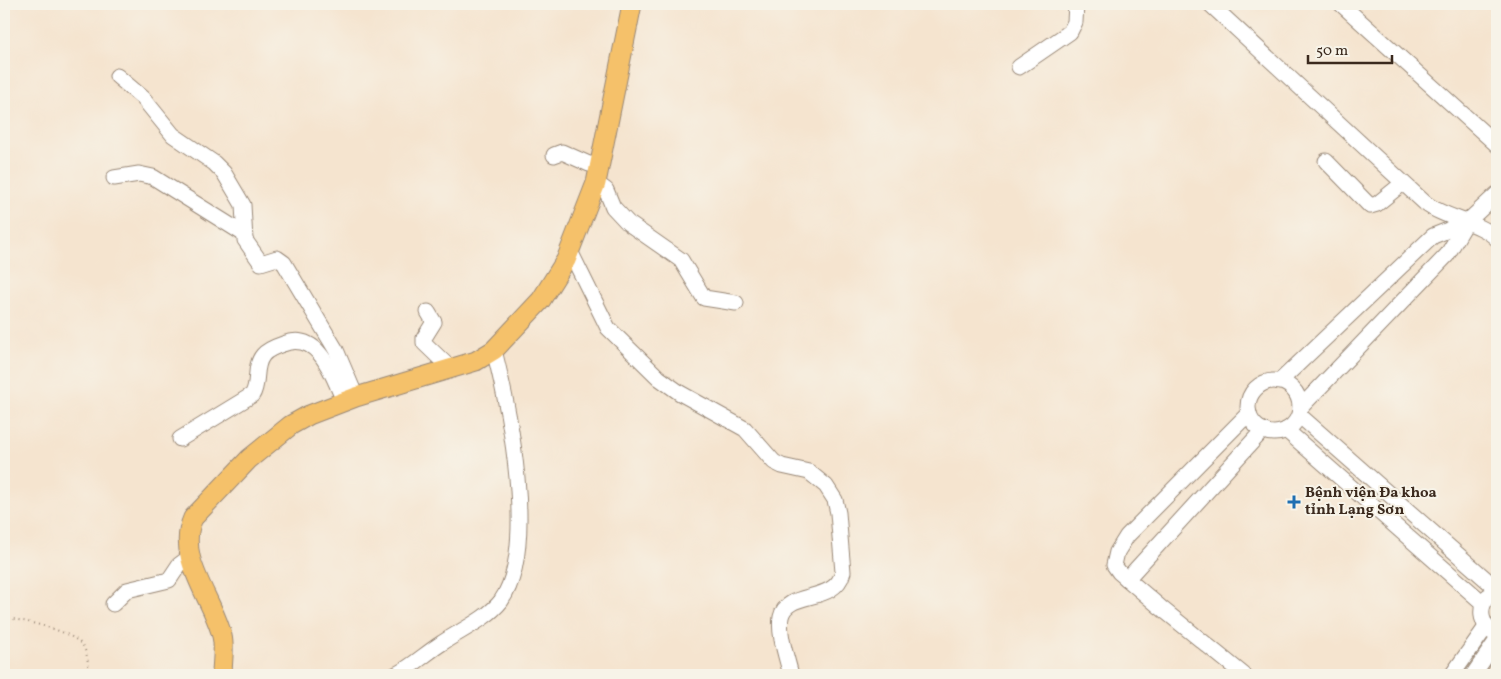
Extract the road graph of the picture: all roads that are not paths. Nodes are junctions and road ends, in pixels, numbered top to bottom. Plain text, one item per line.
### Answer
1 (632, 4) edge
2 (1076, 4) edge
3 (1210, 4) edge
4 (1342, 4) edge
5 (1019, 67) dead end
6 (117, 76) dead end
7 (1497, 144) edge
8 (554, 155) dead end
9 (1326, 161) dead end
10 (601, 164) junction
11 (114, 178) dead end
12 (596, 183) junction
13 (1403, 183) junction
14 (1497, 194) edge
15 (1466, 223) junction
16 (244, 234) junction
17 (1497, 239) edge
18 (570, 251) junction
19 (736, 303) dead end
20 (428, 312) dead end
21 (494, 350) junction
22 (451, 369) junction
23 (1279, 382) junction
24 (350, 399) junction
25 (1299, 411) junction
26 (1249, 413) junction
27 (1262, 430) junction
28 (1286, 430) junction
29 (180, 439) dead end
30 (191, 556) junction
31 (1127, 579) junction
32 (1497, 589) edge
33 (1483, 603) junction
34 (113, 604) dead end
35 (1492, 631) edge
36 (1497, 640) edge
37 (222, 675) edge
38 (395, 675) edge
39 (791, 675) edge
40 (1244, 675) edge
41 (1452, 675) edge
42 (1473, 675) edge

1 - 10 main road
2 - 5 street
3 - 13 street
4 - 7 street
6 - 16 street
8 - 10 street
9 - 13 street
10 - 12 main road
11 - 16 street
12 - 18 main road
12 - 19 street
13 - 15 street
14 - 15 street
15 - 17 street
15 - 23 street
15 - 25 street
16 - 24 street
18 - 21 main road
18 - 39 street
20 - 22 street
21 - 22 main road
21 - 38 street
22 - 24 main road
23 - 25 street
23 - 26 street
24 - 29 street
24 - 30 main road
25 - 28 street
25 - 32 street
26 - 27 street
26 - 31 street
27 - 28 street
27 - 31 street
28 - 33 street
30 - 34 street
30 - 37 main road
31 - 40 street
32 - 33 street
33 - 35 street
35 - 41 street
36 - 42 street

